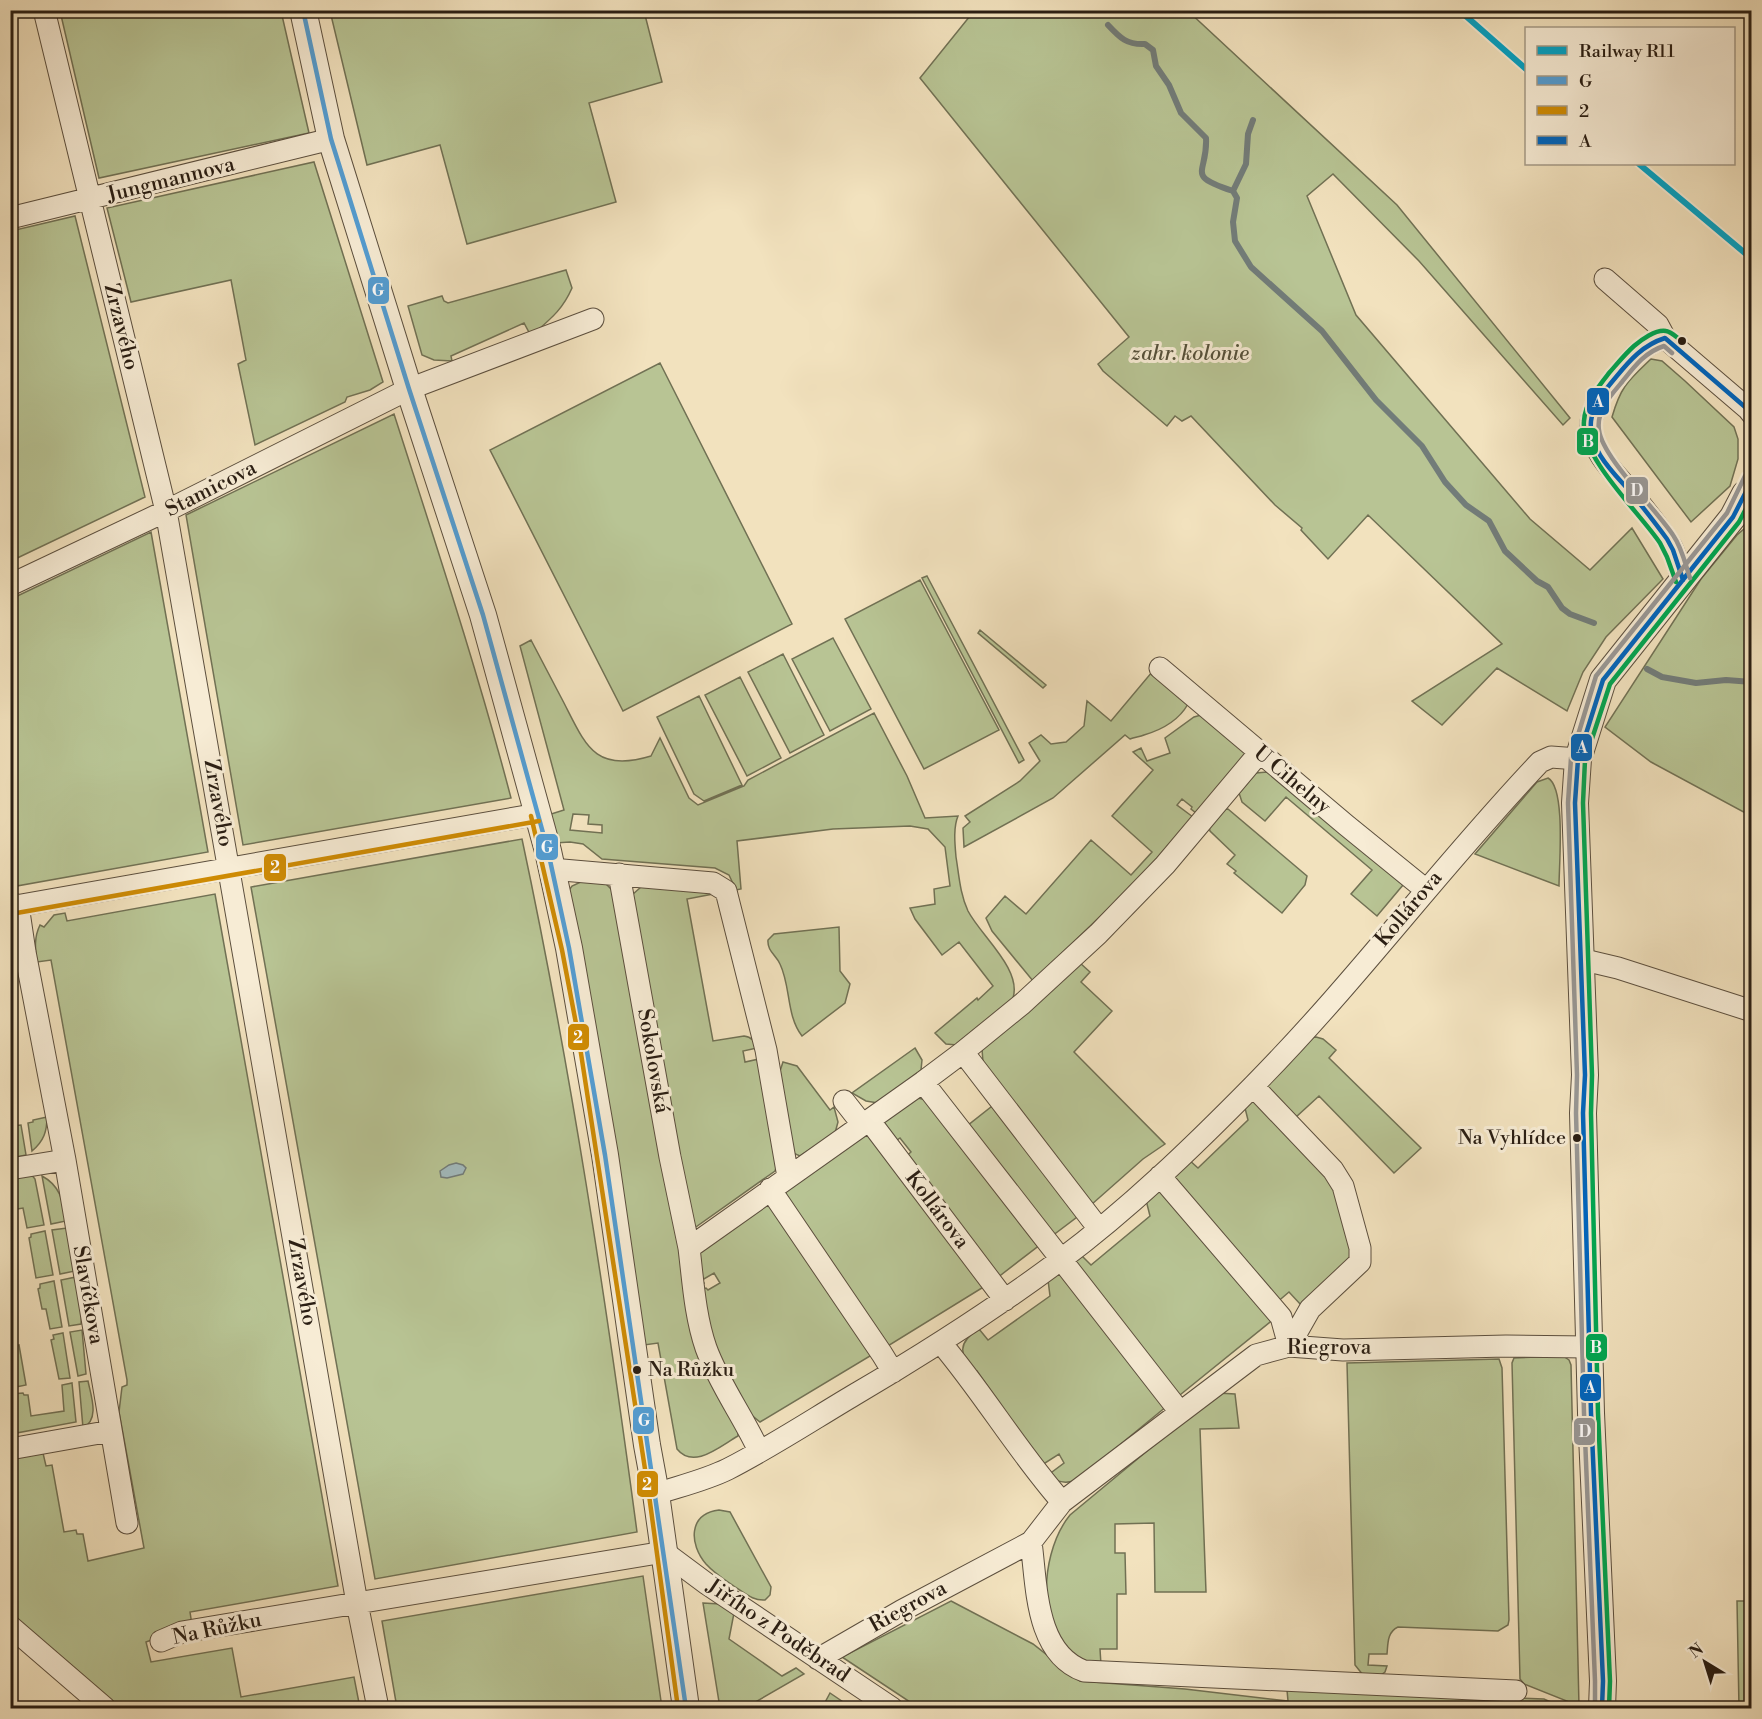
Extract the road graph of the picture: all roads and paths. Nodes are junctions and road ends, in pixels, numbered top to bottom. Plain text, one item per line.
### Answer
1 (44, 10) edge
2 (303, 10) edge
3 (331, 139) junction
4 (90, 200) junction
5 (10, 218) edge
6 (1605, 279) dead end
7 (593, 319) dead end
8 (1665, 338) junction
9 (409, 389) junction
10 (1752, 414) edge
11 (1749, 489) edge
12 (166, 511) junction
13 (1683, 580) junction
14 (10, 585) edge
15 (1160, 668) dead end
16 (1260, 752) junction
17 (1578, 759) junction
18 (538, 814) junction
19 (230, 868) junction
20 (551, 869) junction
21 (619, 874) junction
22 (1426, 890) junction
23 (14, 906) edge
24 (1580, 959) junction
25 (1752, 1011) edge
26 (963, 1052) junction
27 (923, 1082) junction
28 (1253, 1086) junction
29 (844, 1101) dead end
30 (865, 1122) junction
31 (65, 1160) junction
32 (10, 1169) edge
33 (1160, 1176) junction
34 (788, 1177) junction
35 (770, 1190) junction
36 (1100, 1229) junction
37 (689, 1248) junction
38 (1060, 1260) junction
39 (1005, 1300) junction
40 (941, 1343) junction
41 (1289, 1346) junction
42 (1588, 1347) junction
43 (893, 1372) junction
44 (1180, 1412) junction
45 (111, 1431) junction
46 (10, 1449) edge
47 (759, 1451) junction
48 (656, 1494) junction
49 (1062, 1502) junction
50 (127, 1523) dead end
51 (1031, 1542) junction
52 (664, 1552) junction
53 (357, 1604) junction
54 (10, 1626) edge
55 (160, 1641) dead end
56 (818, 1659) junction
57 (1516, 1691) dead end
58 (105, 1708) edge
59 (378, 1708) edge
60 (686, 1708) edge
61 (892, 1708) edge
62 (1602, 1708) edge

1 - 4 street, Zrzavého
2 - 3 street
3 - 4 street, Jungmannova
3 - 9 street
4 - 5 street, Jungmannova
4 - 12 street, Zrzavého
6 - 8 street
7 - 9 street, Stamicova
8 - 10 street
8 - 13 street
9 - 12 street, Stamicova
9 - 18 street
11 - 13 street
12 - 14 street, Stamicova
12 - 19 street, Zrzavého
13 - 17 street
15 - 16 street, U Cihelny
16 - 22 street, U Cihelny
16 - 26 street
17 - 22 street, Kollárova
17 - 24 street
18 - 19 street, Slavíčkova
18 - 20 street
19 - 23 street, Slavíčkova
19 - 53 street, Zrzavého
20 - 21 street
20 - 48 street
21 - 34 street
21 - 37 street, Sokolovská
22 - 28 street, Kollárova
23 - 31 street, Slavíčkova
24 - 25 street
24 - 42 street
26 - 27 street
26 - 36 street
27 - 30 street
27 - 38 street
28 - 33 street, Kollárova
28 - 41 street
29 - 30 street, Kollárova
30 - 34 street
30 - 39 street, Kollárova
31 - 32 street
31 - 45 street, Slavíčkova
33 - 36 street, Kollárova
33 - 41 street
34 - 35 street
35 - 37 street
35 - 43 street
36 - 38 street, Kollárova
37 - 47 street
38 - 39 street, Kollárova
38 - 44 street
39 - 40 street, Kollárova
40 - 43 street, Kollárova
40 - 49 street
41 - 42 street, Riegrova
41 - 44 street, Riegrova
42 - 62 street
43 - 47 street, Kollárova
44 - 49 street, Riegrova
45 - 46 street
45 - 50 street, Slavíčkova
47 - 48 street, Kollárova
48 - 52 street
49 - 51 street, Riegrova
51 - 56 street, Riegrova
51 - 57 street
52 - 53 street, Na Růžku
52 - 56 street, Jiřího z Poděbrad
52 - 60 street
53 - 55 street, Na Růžku
53 - 59 street, Zrzavého
54 - 58 street
56 - 61 street, Jiřího z Poděbrad

